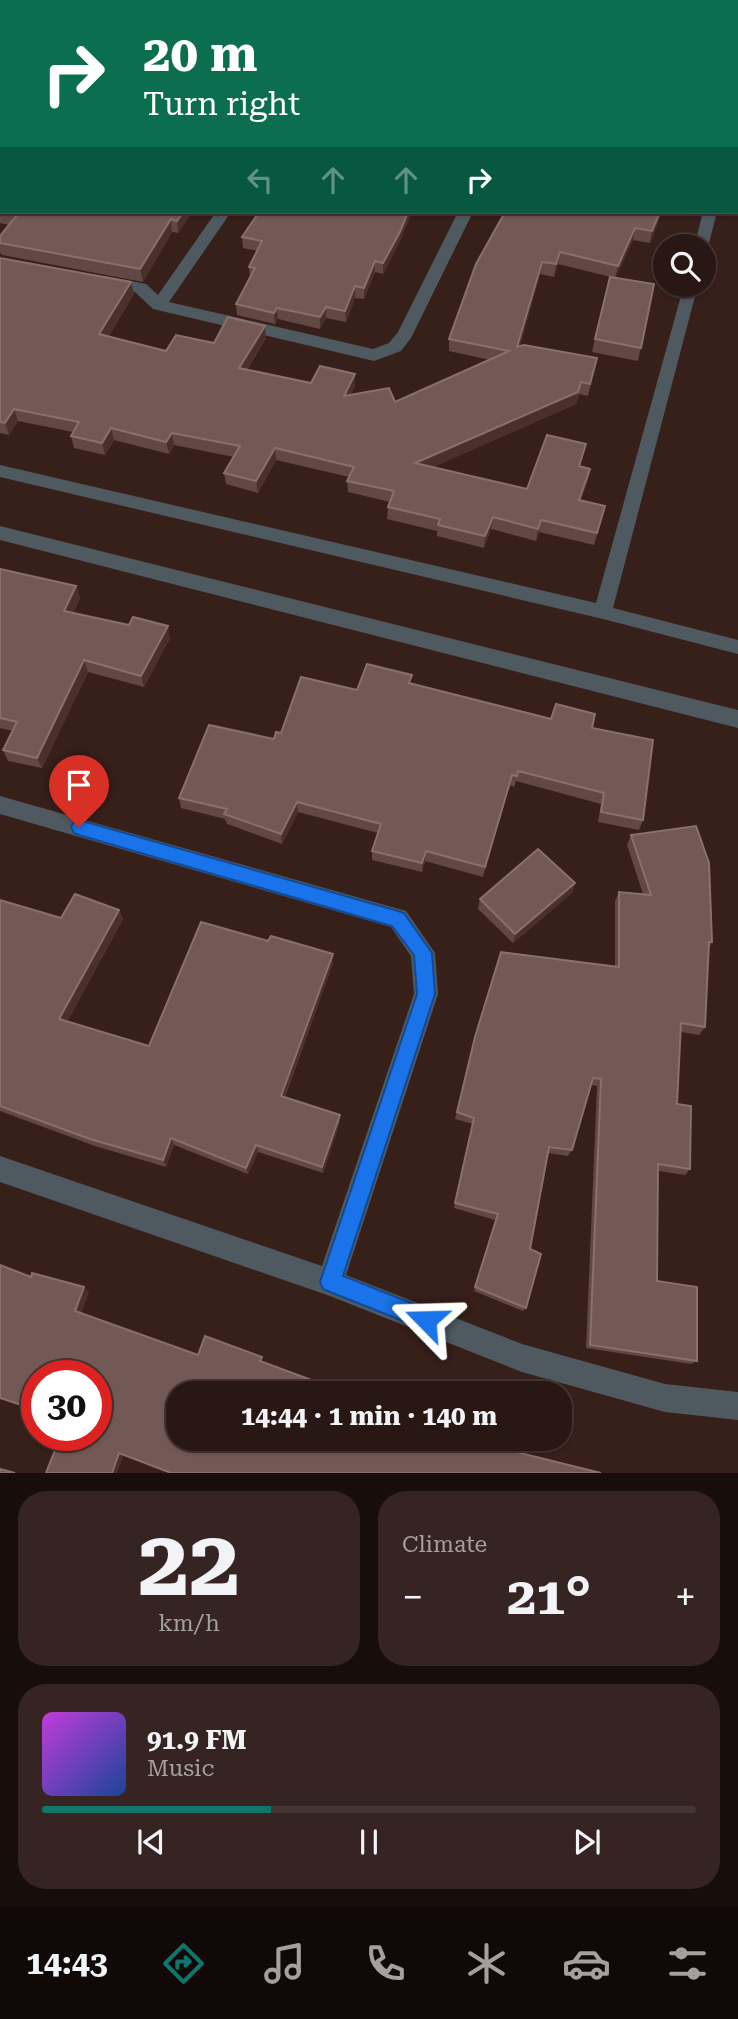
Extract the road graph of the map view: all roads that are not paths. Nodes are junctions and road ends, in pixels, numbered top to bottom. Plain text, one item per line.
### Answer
1 (222, 214) edge
2 (464, 214) edge
3 (709, 214) edge
4 (704, 234) edge
5 (88, 278) edge
6 (688, 297) edge
7 (159, 305) junction
8 (0, 471) edge
9 (0, 533) edge
10 (603, 612) junction
11 (738, 647) edge
12 (738, 719) edge
13 (0, 805) edge
14 (0, 1169) edge
15 (330, 1282) junction
16 (738, 1406) edge

1 - 7 street
2 - 7 street
3 - 4 lane
5 - 7 street
6 - 10 lane
8 - 10 lane
9 - 12 street
10 - 11 lane
13 - 15 street
14 - 15 street
15 - 16 street

